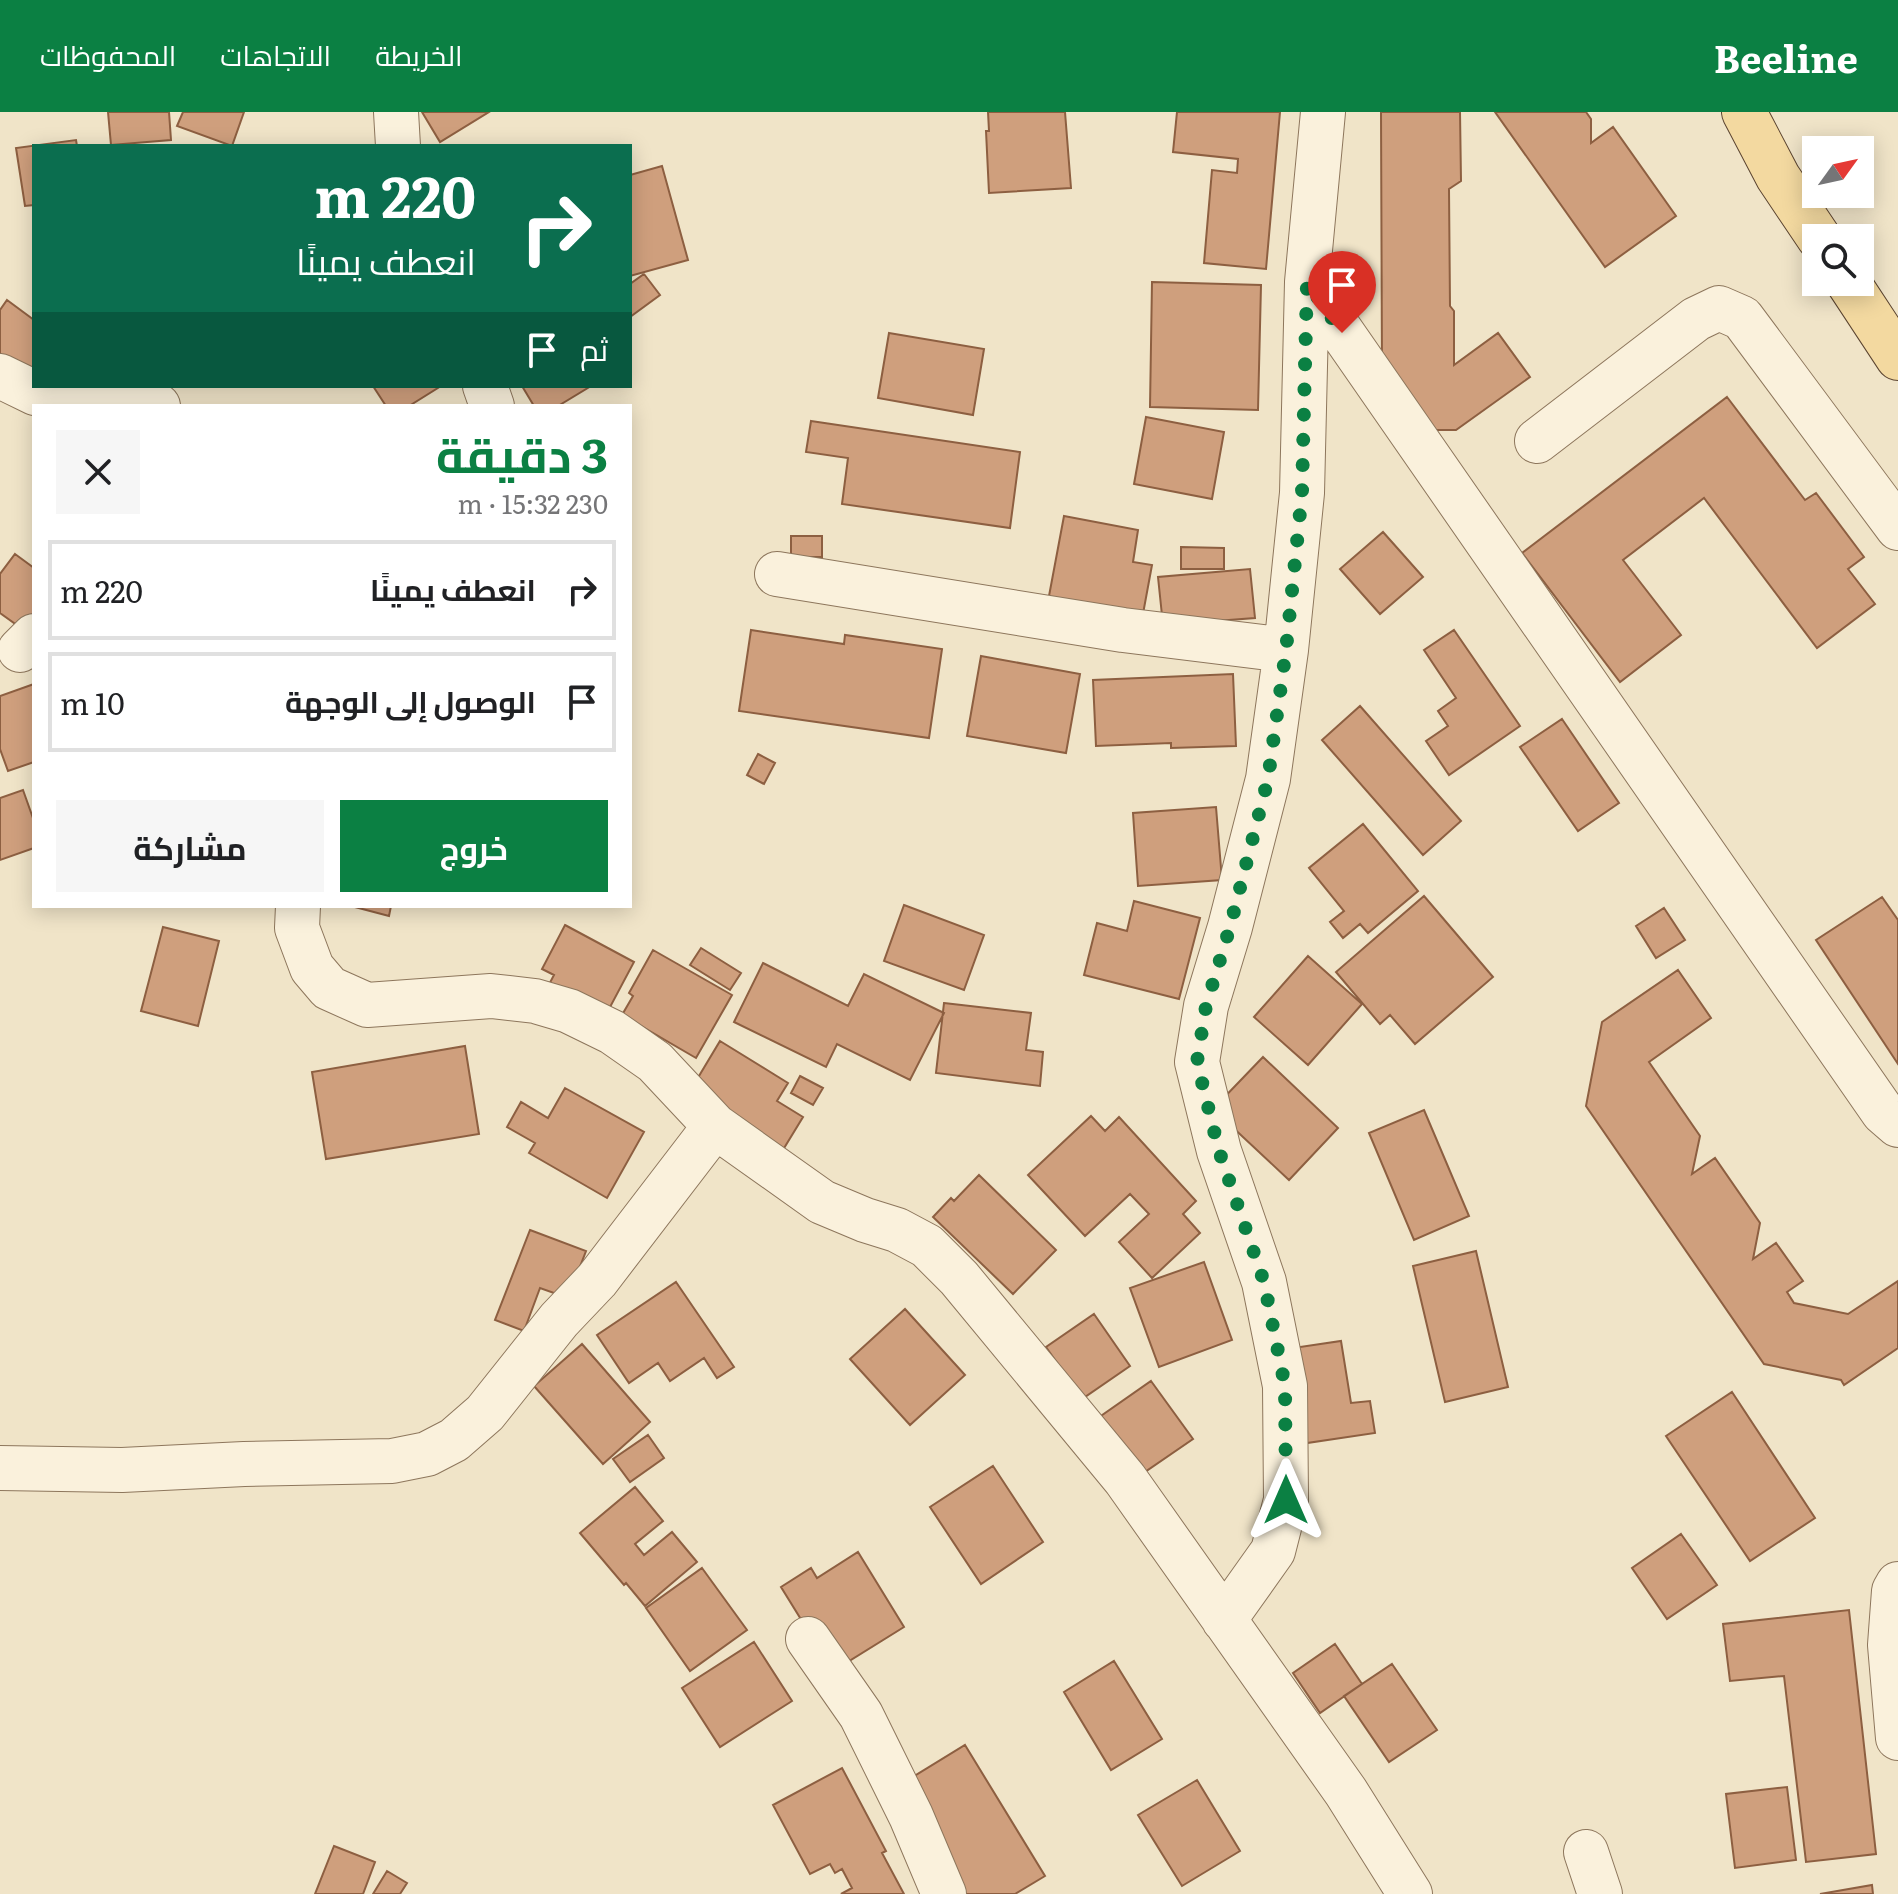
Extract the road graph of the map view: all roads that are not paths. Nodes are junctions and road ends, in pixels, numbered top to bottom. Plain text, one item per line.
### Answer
1 (396, 112) edge
2 (1323, 112) edge
3 (1744, 112) edge
4 (398, 144) edge
5 (1810, 224) edge
6 (1307, 282) junction
7 (1857, 296) edge
8 (1898, 358) edge
9 (0, 376) edge
10 (151, 404) edge
11 (1537, 441) dead end
12 (1898, 528) edge
13 (777, 574) dead end
14 (1286, 650) junction
15 (298, 908) edge
16 (1898, 1125) edge
17 (715, 1126) junction
18 (0, 1468) edge
19 (1898, 1584) edge
20 (1224, 1620) junction
21 (808, 1639) dead end
22 (1898, 1738) edge
23 (1586, 1852) dead end
24 (944, 1894) edge
25 (1410, 1894) edge
26 (1600, 1894) edge

1 - 4 street
2 - 6 street
3 - 5 main road
6 - 14 street
6 - 16 street
7 - 8 main road
9 - 10 street
11 - 12 street
13 - 14 street
14 - 20 street
15 - 17 street
17 - 18 street
17 - 20 street
19 - 22 street
20 - 25 street
21 - 24 street
23 - 26 street

